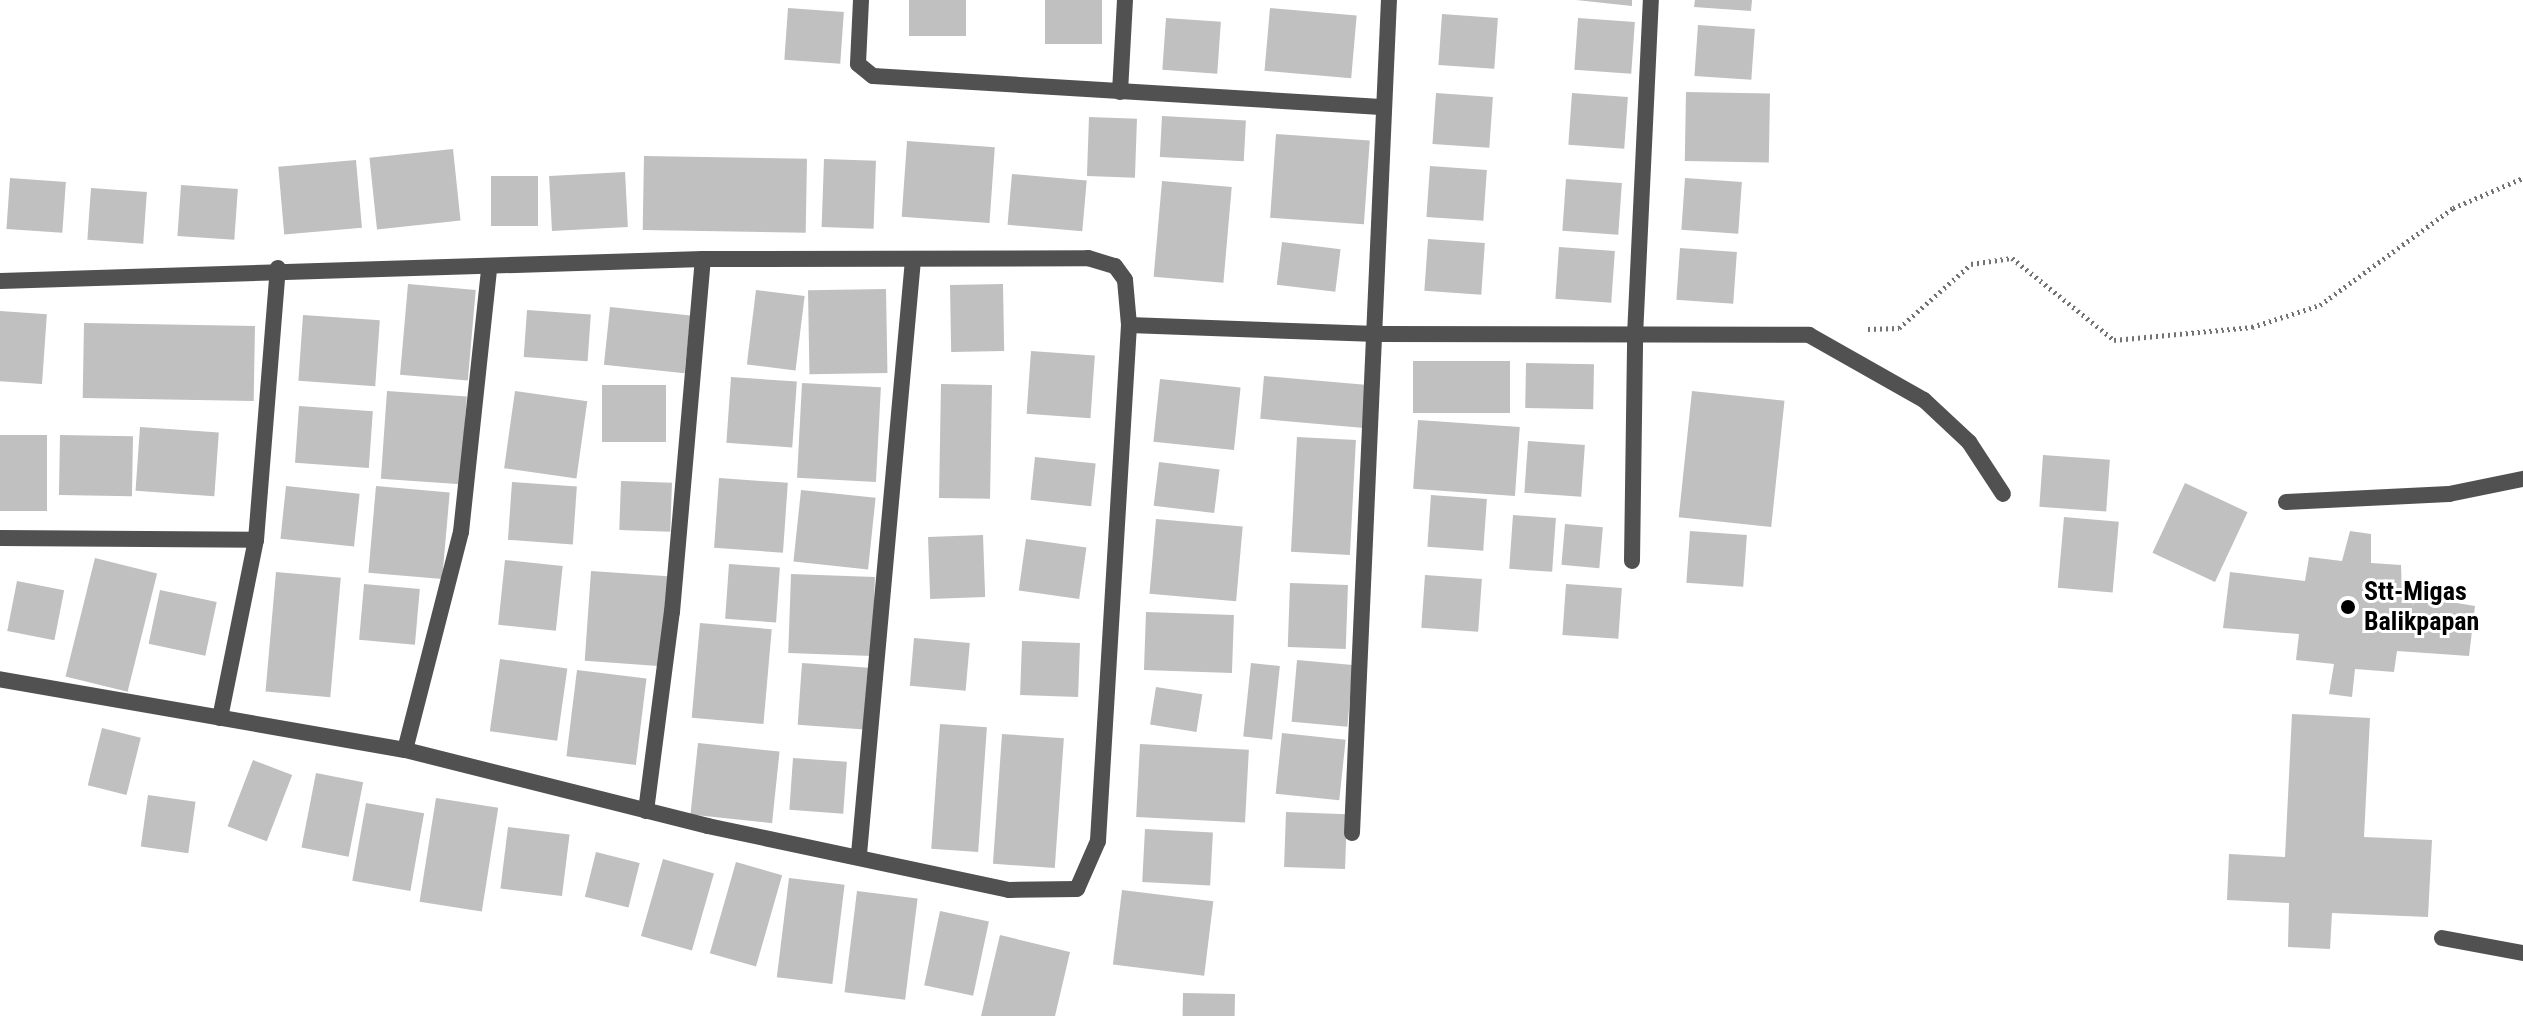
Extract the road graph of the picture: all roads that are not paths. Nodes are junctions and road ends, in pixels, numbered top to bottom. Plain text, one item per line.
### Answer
1 (861, 0) edge
2 (1125, 0) edge
3 (1389, 0) edge
4 (1651, 0) edge
5 (1120, 92) junction
6 (1381, 107) junction
7 (703, 259) junction
8 (913, 260) junction
9 (278, 268) junction
10 (489, 268) junction
11 (0, 281) edge
12 (1129, 325) junction
13 (1377, 334) junction
14 (1635, 336) junction
15 (2523, 479) edge
16 (2003, 494) dead end
17 (2286, 502) dead end
18 (0, 538) edge
19 (256, 540) junction
20 (1632, 561) dead end
21 (0, 679) edge
22 (220, 718) junction
23 (405, 750) junction
24 (646, 811) junction
25 (1352, 833) dead end
26 (859, 854) junction
27 (2442, 938) dead end
28 (2523, 953) edge

1 - 5 street
2 - 5 street
3 - 6 street
4 - 14 street
5 - 6 street
6 - 13 street
7 - 8 street
7 - 10 street
7 - 24 street
8 - 12 street
8 - 26 street
9 - 10 street
9 - 11 street
9 - 19 street
10 - 23 street
12 - 13 street
12 - 26 street
13 - 14 street
13 - 25 street
14 - 16 street
14 - 20 street
15 - 17 street
18 - 19 street
19 - 22 street
21 - 22 street
22 - 23 street
23 - 24 street
24 - 26 street
27 - 28 street

